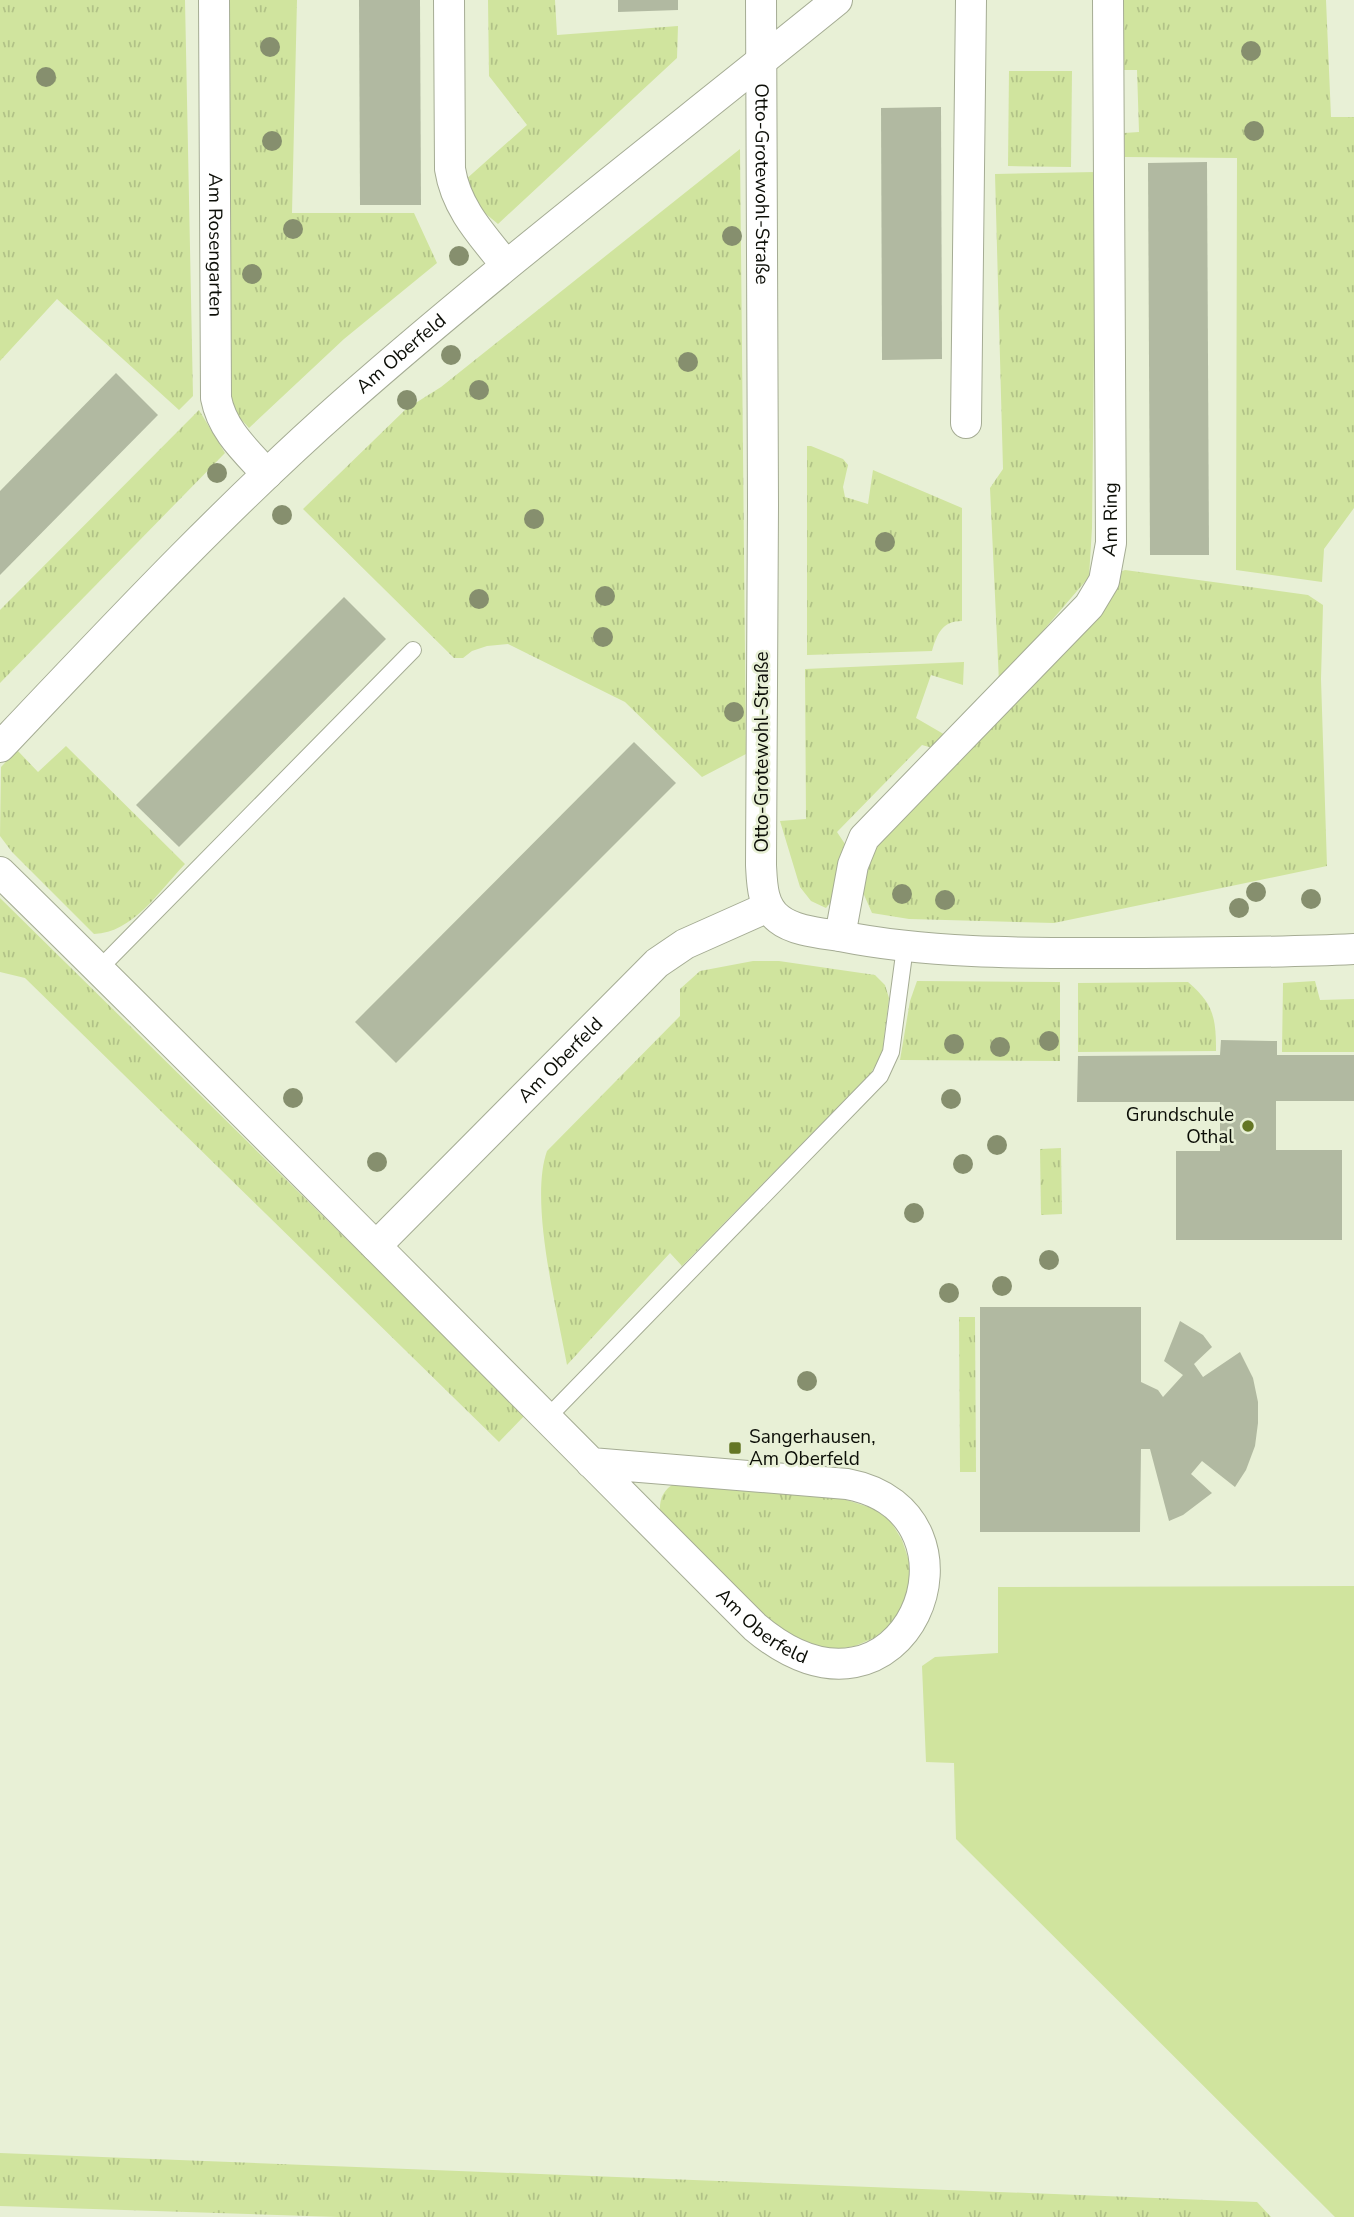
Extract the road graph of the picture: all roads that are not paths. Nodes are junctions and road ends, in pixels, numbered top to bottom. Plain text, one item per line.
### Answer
1 (214, 0) edge
2 (449, 0) edge
3 (761, 0) edge
4 (837, 0) edge
5 (971, 0) edge
6 (1108, 0) edge
7 (761, 62) junction
8 (506, 265) junction
9 (966, 423) dead end
10 (267, 474) junction
11 (413, 650) dead end
12 (0, 747) edge
13 (0, 872) edge
14 (768, 907) junction
15 (840, 936) junction
16 (905, 947) junction
17 (1354, 949) edge
18 (99, 969) junction
19 (376, 1246) junction
20 (546, 1419) junction
21 (591, 1463) junction

1 - 10 street, Am Rosengarten
2 - 8 street
3 - 7 street, Otto-Grotewohl-Straße
4 - 7 street, Am Oberfeld
5 - 9 street
6 - 15 street, Am Ring
7 - 8 street, Am Oberfeld
7 - 14 street, Otto-Grotewohl-Straße
8 - 10 street, Am Oberfeld
10 - 12 street, Am Oberfeld
11 - 18 lane
13 - 18 street, Am Oberfeld
14 - 15 street
14 - 19 street, Am Oberfeld
15 - 16 street
16 - 17 street
16 - 20 lane
18 - 19 street, Am Oberfeld
19 - 20 street, Am Oberfeld
20 - 21 street, Am Oberfeld
21 - 21 street, Am Oberfeld

